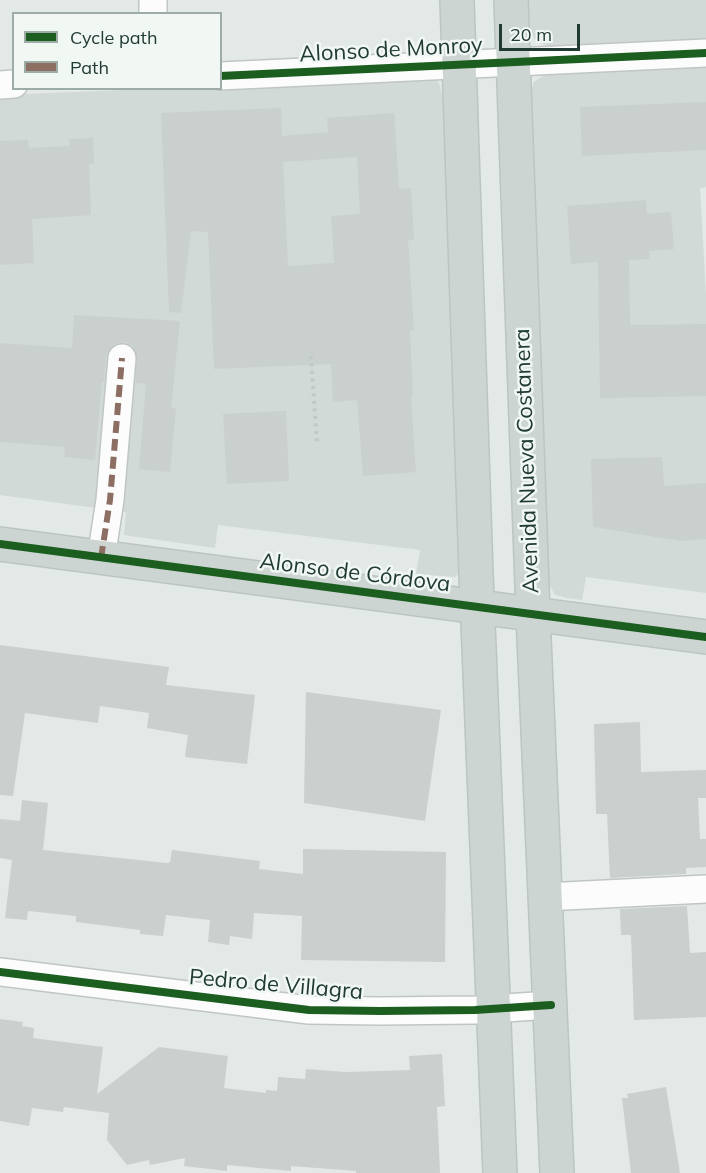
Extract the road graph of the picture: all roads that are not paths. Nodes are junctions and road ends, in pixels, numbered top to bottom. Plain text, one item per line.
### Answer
1 (457, 0) edge
2 (511, 0) edge
3 (706, 53) edge
4 (513, 63) junction
5 (459, 65) junction
6 (222, 76) edge
7 (122, 358) dead end
8 (0, 544) edge
9 (101, 558) junction
10 (478, 607) junction
11 (533, 614) junction
12 (706, 637) edge
13 (706, 889) edge
14 (545, 897) junction
15 (0, 972) edge
16 (550, 1005) junction
17 (494, 1008) junction
18 (500, 1173) edge
19 (557, 1173) edge

1 - 5 main road
2 - 4 main road, Avenida Nueva Costanera
3 - 4 street, Alonso de Monroy
4 - 5 street, Alonso de Monroy
4 - 11 main road, Avenida Nueva Costanera
5 - 6 street, Alonso de Monroy
5 - 10 main road
7 - 9 street
8 - 9 main road, Alonso de Córdova
9 - 10 main road, Alonso de Córdova
10 - 11 main road, Alonso de Córdova
10 - 17 main road
11 - 12 main road, Alonso de Córdova
11 - 14 main road, Avenida Nueva Costanera
13 - 14 street
14 - 16 main road, Avenida Nueva Costanera
15 - 17 street, Pedro de Villagra
16 - 17 street, Pedro de Villagra
16 - 19 main road, Avenida Nueva Costanera
17 - 18 main road

